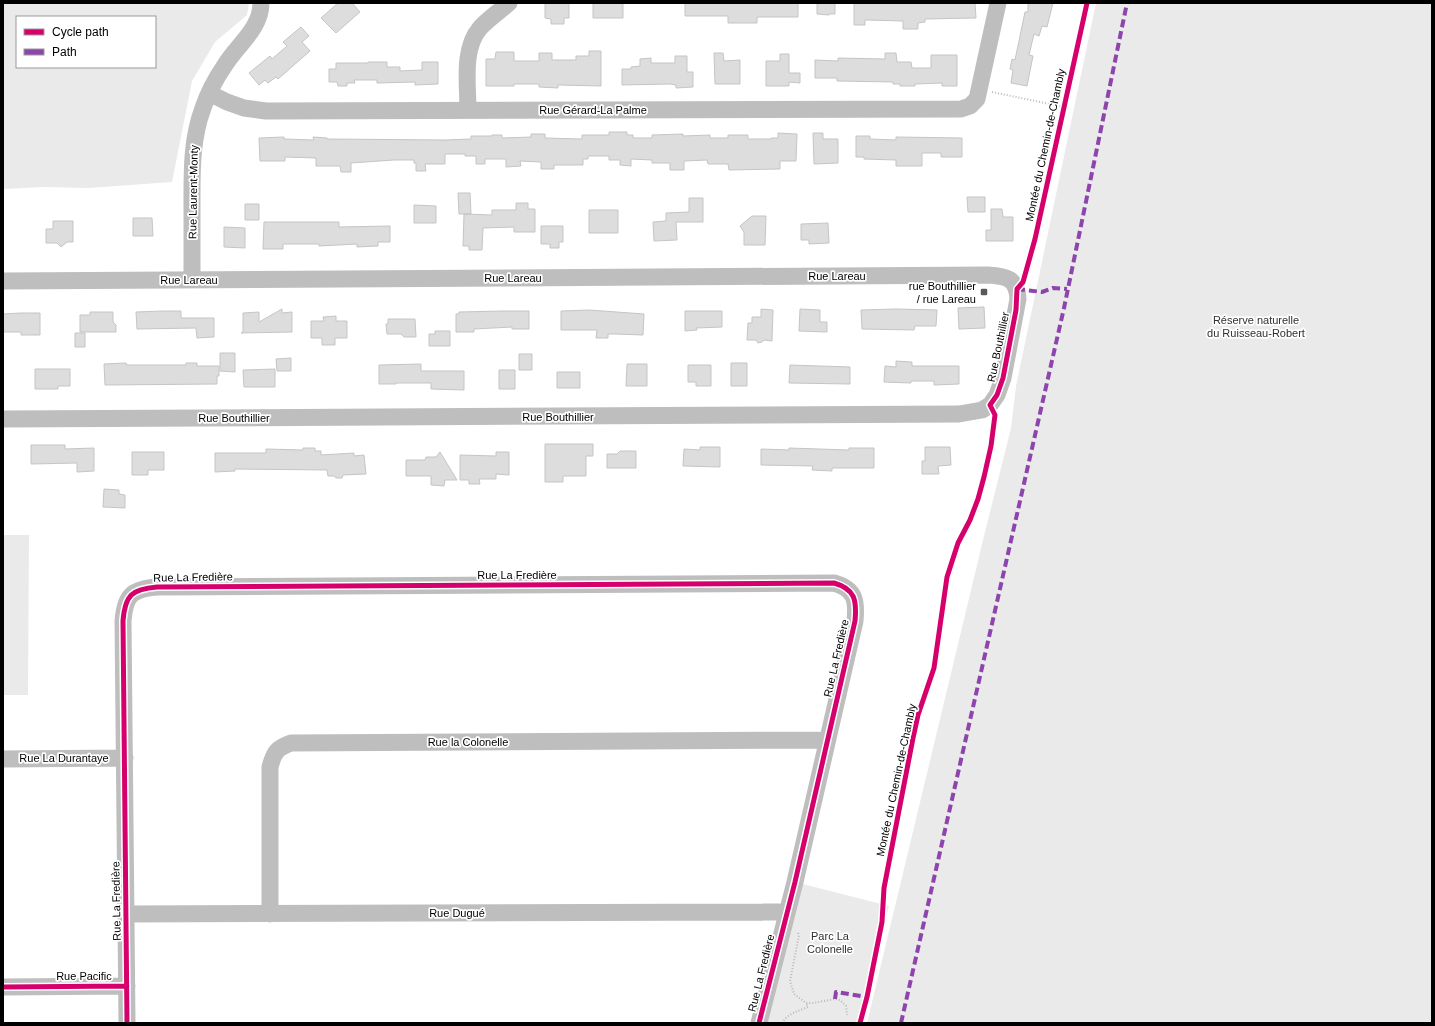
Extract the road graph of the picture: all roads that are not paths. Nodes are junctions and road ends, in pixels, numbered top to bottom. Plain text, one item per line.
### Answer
1 (261, 3) edge
2 (509, 3) edge
3 (998, 3) edge
4 (209, 93) junction
5 (468, 110) junction
6 (192, 280) junction
7 (3, 281) edge
8 (1018, 289) joint
9 (3, 419) edge
10 (827, 740) junction
11 (125, 758) junction
12 (3, 759) edge
13 (126, 914) junction
14 (270, 914) junction
15 (785, 919) junction
16 (127, 986) junction
17 (3, 987) edge
18 (127, 1023) edge
19 (759, 1023) edge

1 - 4 street, Rue Laurent-Monty
2 - 5 street
3 - 5 street, Rue Gérard-La Palme
4 - 5 street, Rue Gérard-La Palme
4 - 6 street, Rue Laurent-Monty
6 - 7 street, Rue Lareau
6 - 8 street, Rue Lareau
8 - 9 street, Rue Bouthillier
10 - 11 street, Rue La Fredière
10 - 14 street, Rue la Colonelle
10 - 15 street, Rue La Fredière
11 - 12 street, Rue La Durantaye
11 - 13 street, Rue La Fredière
13 - 14 street, Rue Dugué
13 - 16 street, Rue La Fredière
14 - 15 street, Rue Dugué
15 - 19 street, Rue La Fredière
16 - 17 street, Rue Pacific
16 - 18 street, Rue Pacific

